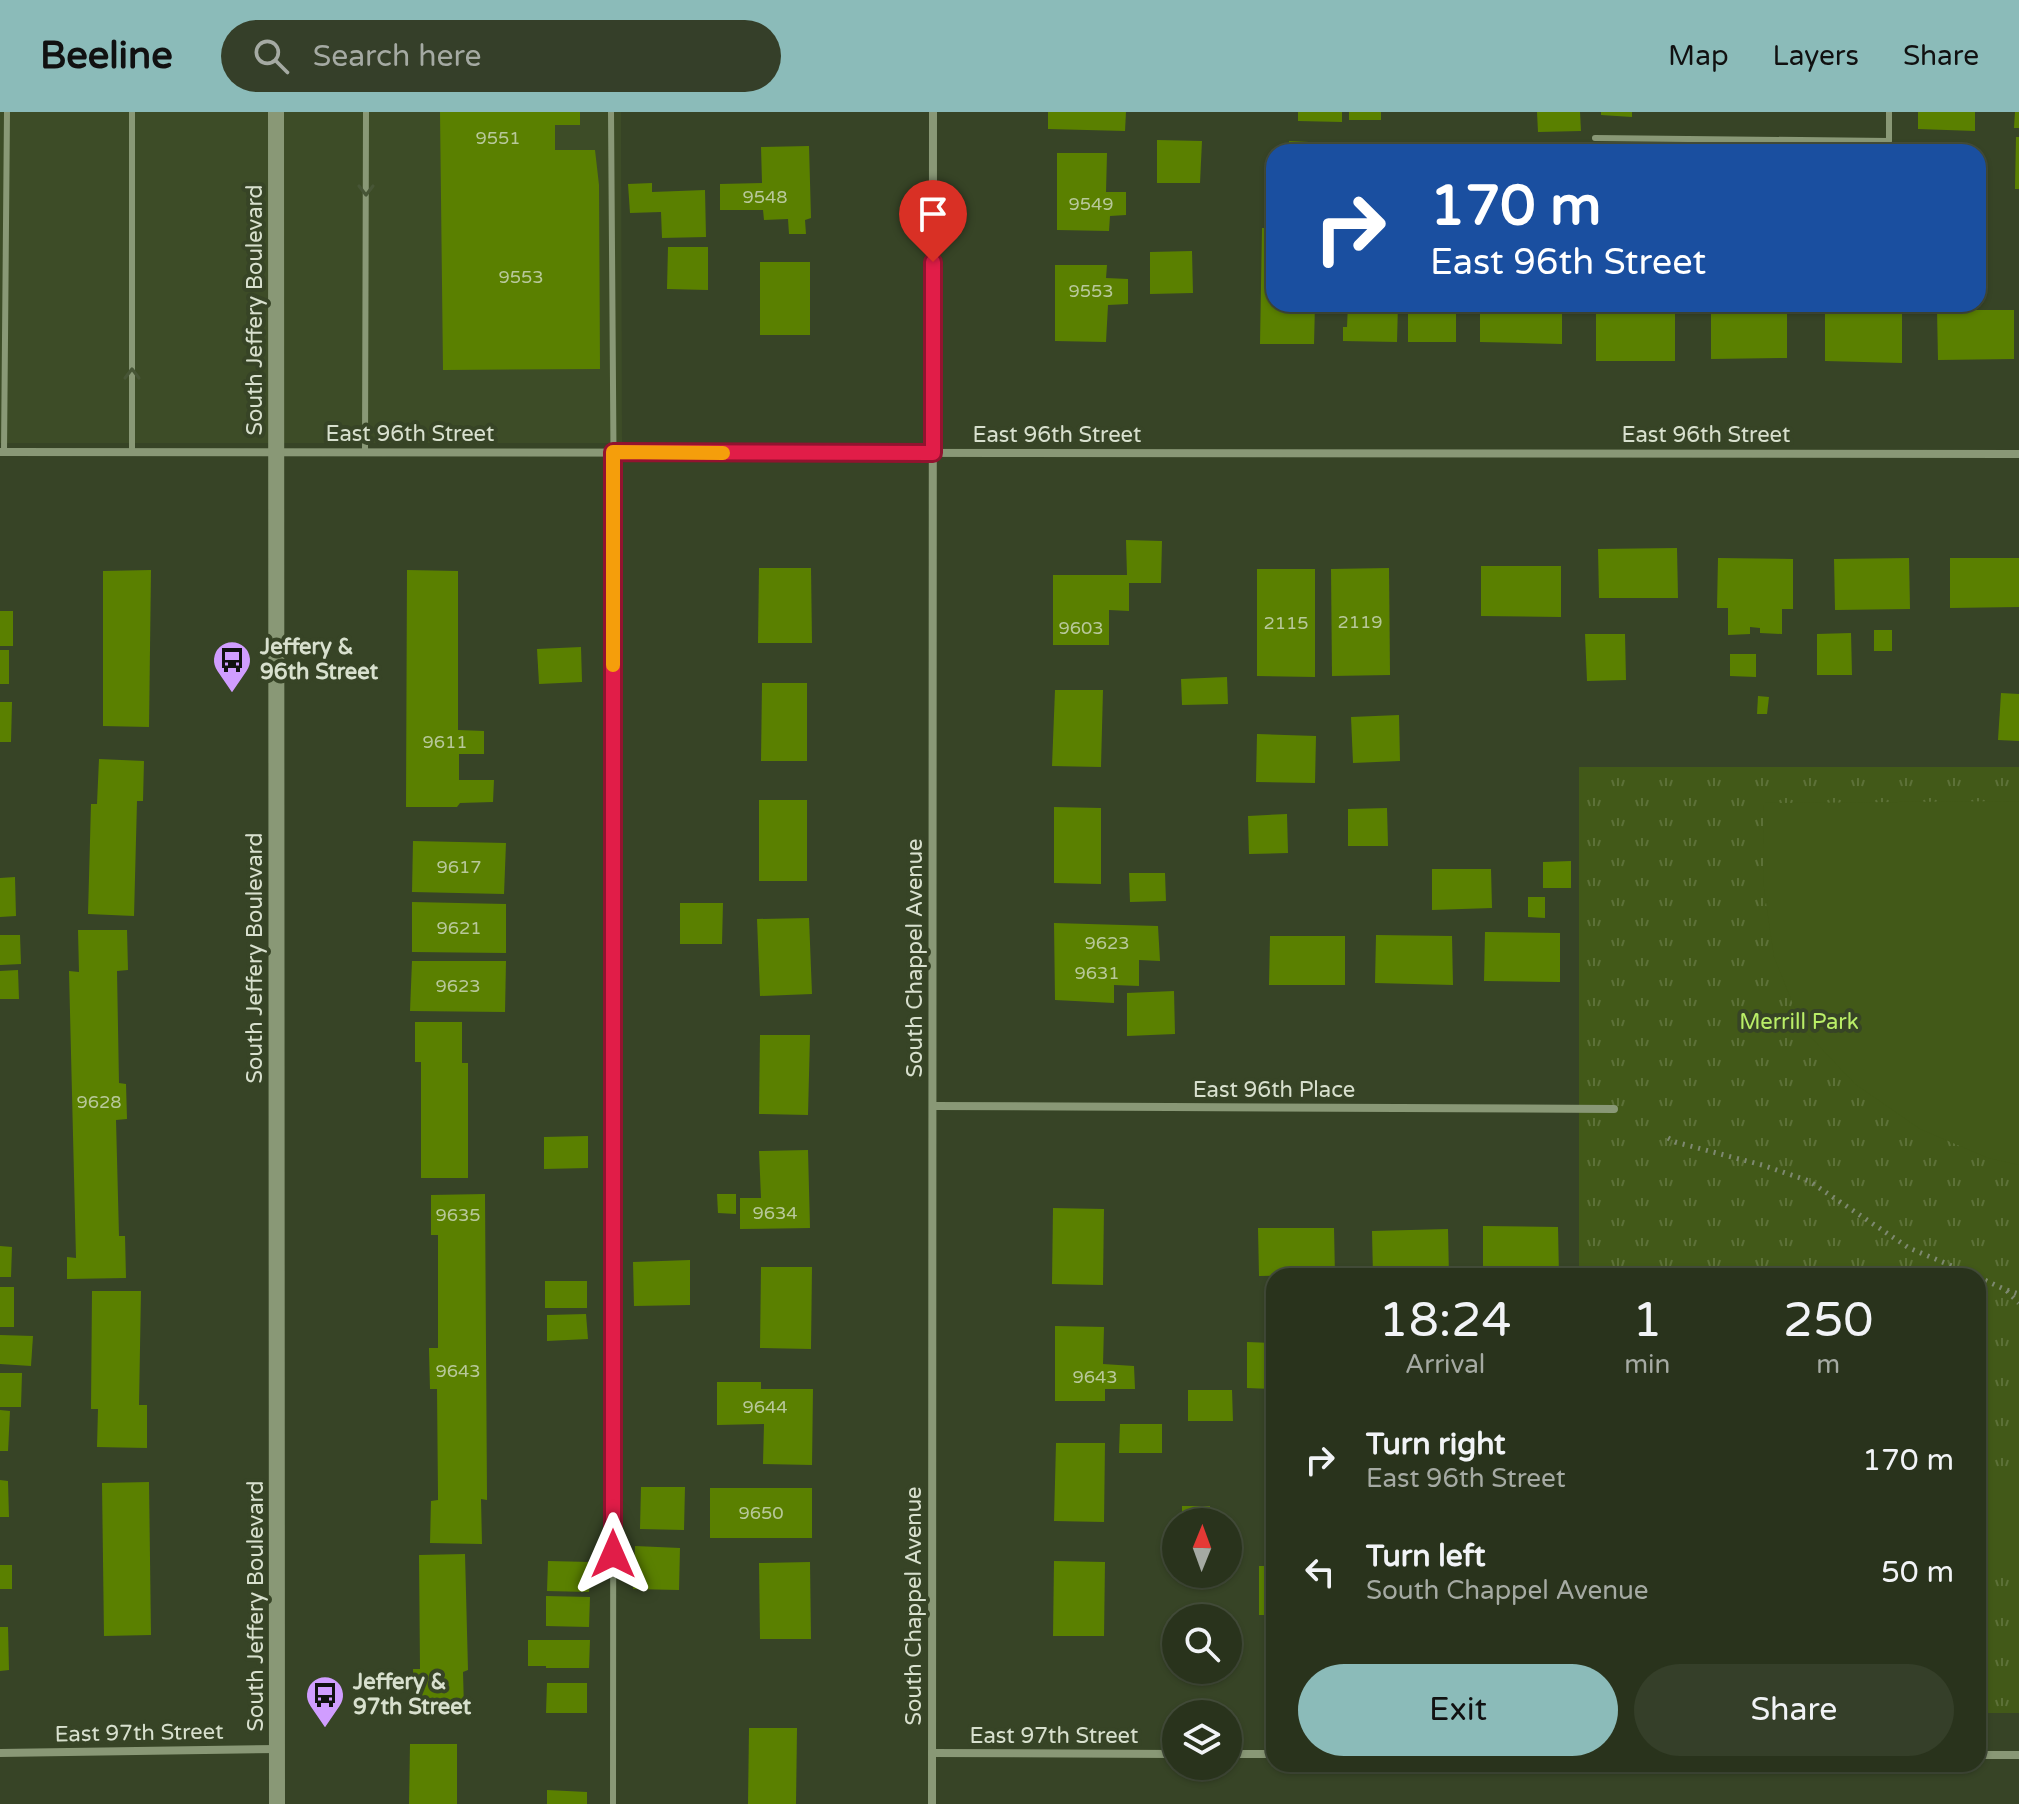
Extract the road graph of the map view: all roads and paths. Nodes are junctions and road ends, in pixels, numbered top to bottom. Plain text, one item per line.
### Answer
1 (7, 112) edge
2 (132, 112) edge
3 (276, 112) edge
4 (366, 112) edge
5 (611, 112) edge
6 (933, 112) edge
7 (1889, 112) edge
8 (1595, 138) dead end
9 (2, 452) edge
10 (132, 452) junction
11 (277, 452) junction
12 (365, 452) junction
13 (613, 452) junction
14 (933, 453) junction
15 (2019, 454) edge
16 (933, 1106) junction
17 (1614, 1109) dead end
18 (1668, 1138) dead end
19 (1958, 1268) edge
20 (1986, 1280) edge
21 (2006, 1290) junction
22 (2019, 1294) edge
23 (2019, 1303) edge
24 (278, 1749) junction
25 (0, 1753) edge
26 (932, 1753) junction
27 (1162, 1754) edge
28 (1242, 1754) edge
29 (1266, 1754) edge
30 (1986, 1755) edge
31 (2019, 1755) edge
32 (277, 1804) edge
33 (613, 1804) edge
34 (932, 1804) edge

1 - 9 lane
10 -> 2 lane
3 - 11 main road, South Jeffery Boulevard
4 -> 12 lane
5 - 13 lane
6 - 14 street, South Chappel Avenue
7 - 8 lane
9 - 10 street, East 96th Street
10 - 11 street, East 96th Street
11 - 12 street, East 96th Street
11 - 24 main road, South Jeffery Boulevard
12 - 13 street, East 96th Street
13 - 14 street, East 96th Street
13 - 33 lane
14 - 15 street, East 96th Street
14 - 16 street, South Chappel Avenue
16 - 17 street, East 96th Place
16 - 26 street, South Chappel Avenue
18 - 19 path
20 - 21 path
21 - 22 path
21 - 23 path
24 - 25 street, East 97th Street
24 - 32 main road, South Jeffery Boulevard
26 - 27 street, East 97th Street
26 - 34 street, South Chappel Avenue
28 - 29 street
30 - 31 street

